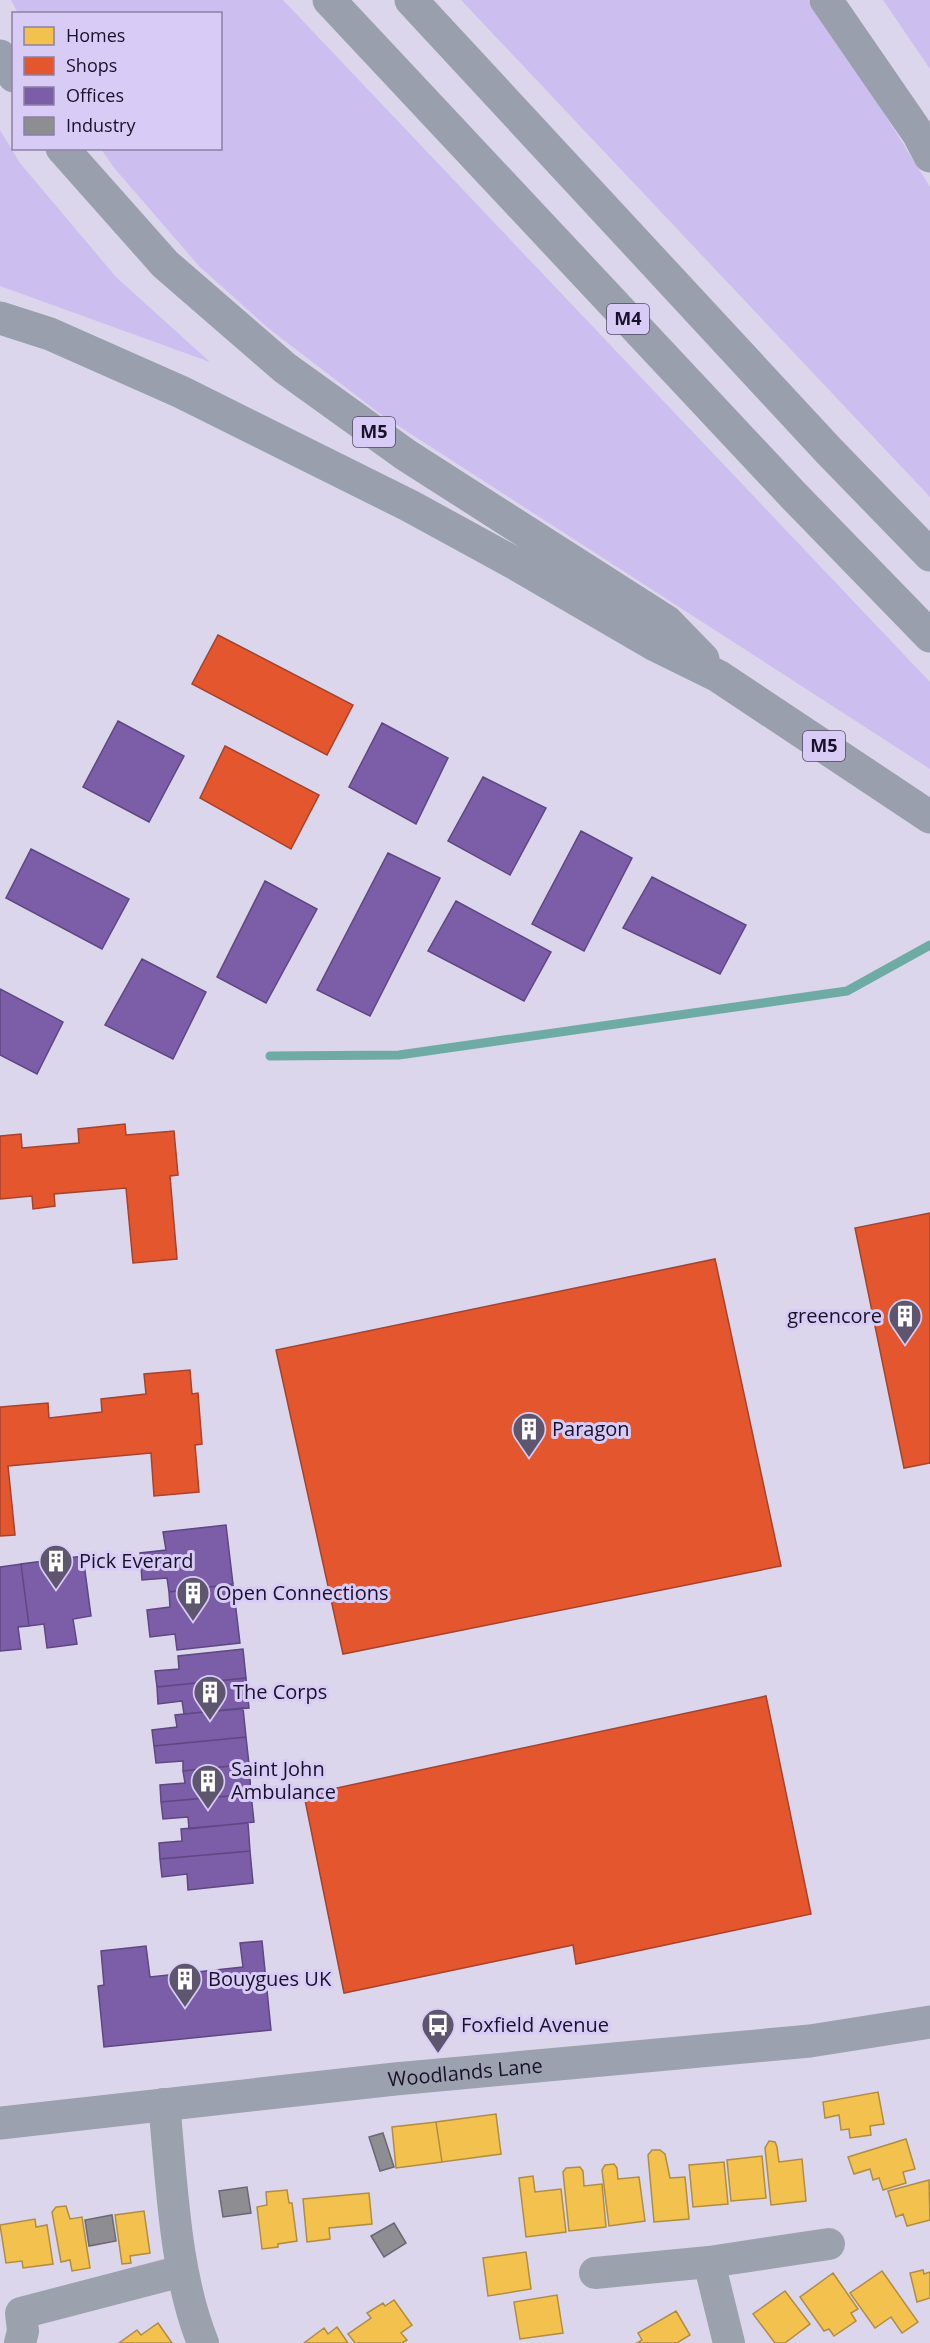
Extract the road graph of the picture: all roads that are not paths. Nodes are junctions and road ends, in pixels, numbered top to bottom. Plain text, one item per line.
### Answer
1 (329, 0) edge
2 (411, 0) edge
3 (826, 0) edge
4 (0, 56) edge
5 (12, 73) edge
6 (64, 150) edge
7 (930, 156) edge
8 (0, 318) edge
9 (930, 555) edge
10 (930, 636) edge
11 (718, 676) junction
12 (930, 816) edge
13 (930, 2022) edge
14 (164, 2104) junction
15 (0, 2123) edge
16 (829, 2244) dead end
17 (709, 2262) junction
18 (182, 2271) junction
19 (595, 2273) dead end
20 (14, 2319) edge
21 (203, 2343) edge
22 (729, 2343) edge

1 - 10 highway, M4
2 - 9 highway
3 - 7 highway
4 - 5 highway
6 - 11 highway, M5
8 - 11 highway, M5
11 - 12 highway, M5
13 - 14 street, Woodlands Lane
14 - 15 street, Woodlands Lane
14 - 18 street
16 - 17 street
17 - 19 street
17 - 22 street
18 - 20 street
18 - 21 street

